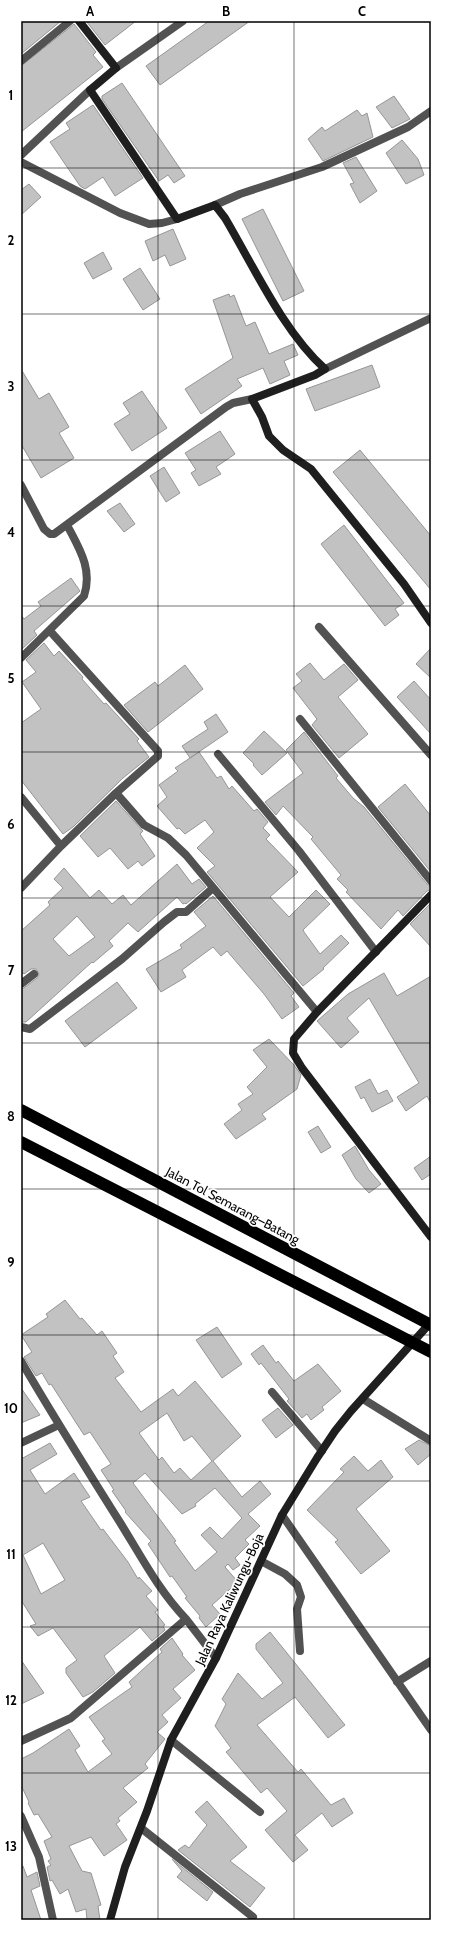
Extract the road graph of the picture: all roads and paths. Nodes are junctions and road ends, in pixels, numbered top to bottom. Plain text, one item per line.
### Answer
1 (70, 21) edge
2 (79, 21) edge
3 (179, 22) edge
4 (21, 61) edge
5 (116, 68) junction
6 (90, 90) junction
7 (431, 111) edge
8 (21, 155) edge
9 (21, 162) edge
10 (215, 205) junction
11 (177, 219) junction
12 (431, 318) edge
13 (325, 370) junction
14 (252, 399) junction
15 (21, 485) edge
16 (67, 525) junction
17 (431, 623) edge
18 (319, 627) dead end
19 (50, 631) junction
20 (21, 658) edge
21 (300, 719) dead end
22 (218, 754) dead end
23 (431, 755) edge
24 (116, 794) junction
25 (21, 797) edge
26 (61, 846) junction
27 (431, 881) edge
28 (21, 888) edge
29 (214, 888) junction
30 (431, 895) edge
31 (376, 952) junction
32 (34, 974) dead end
33 (21, 984) edge
34 (317, 1012) junction
35 (21, 1027) edge
36 (21, 1110) edge
37 (21, 1142) edge
38 (431, 1237) edge
39 (431, 1322) edge
40 (431, 1326) edge
41 (431, 1352) edge
42 (21, 1361) edge
43 (272, 1392) dead end
44 (363, 1399) junction
45 (59, 1426) junction
46 (431, 1441) edge
47 (21, 1442) edge
48 (322, 1450) junction
49 (282, 1515) junction
50 (261, 1561) junction
51 (186, 1619) junction
52 (300, 1651) dead end
53 (216, 1658) junction
54 (431, 1661) edge
55 (397, 1682) junction
56 (431, 1730) edge
57 (171, 1740) junction
58 (21, 1741) edge
59 (260, 1812) dead end
60 (21, 1816) edge
61 (141, 1828) junction
62 (253, 1917) dead end
63 (53, 1920) edge
64 (110, 1920) edge

1 - 4 street
2 - 5 street
3 - 5 street
5 - 6 street
6 - 8 street
6 - 11 street
7 - 10 street
9 - 11 street
10 - 11 street
10 - 13 street
12 - 13 street
13 - 14 street
14 - 16 street
14 - 17 street
15 - 16 street
16 - 19 street
18 - 23 street
19 - 20 street
19 - 24 street
21 - 27 street
22 - 31 street
24 - 26 street
24 - 29 street
25 - 26 street
26 - 28 street
29 - 34 street
29 - 35 street
30 - 31 street
31 - 34 street
32 - 33 street
34 - 38 street
36 - 40 highway, Jalan Tol Semarang–Batang
37 - 41 highway
39 - 44 street, Jalan Raya Kaliwungu-Boja
42 - 45 street
43 - 48 street
44 - 46 street
44 - 48 street, Jalan Raya Kaliwungu-Boja
45 - 47 street
45 - 51 street
48 - 49 street, Jalan Raya Kaliwungu-Boja
49 - 50 street, Jalan Raya Kaliwungu-Boja
49 - 55 street
50 - 52 street
50 - 53 street, Jalan Raya Kaliwungu-Boja
51 - 53 street
51 - 58 street
53 - 57 street, Jalan Raya Kaliwungu-Boja
54 - 55 street
55 - 56 street
57 - 59 street
57 - 61 street, Jalan Raya Kaliwungu-Boja
60 - 63 street
61 - 62 street
61 - 64 street, Jalan Raya Kaliwungu-Boja

